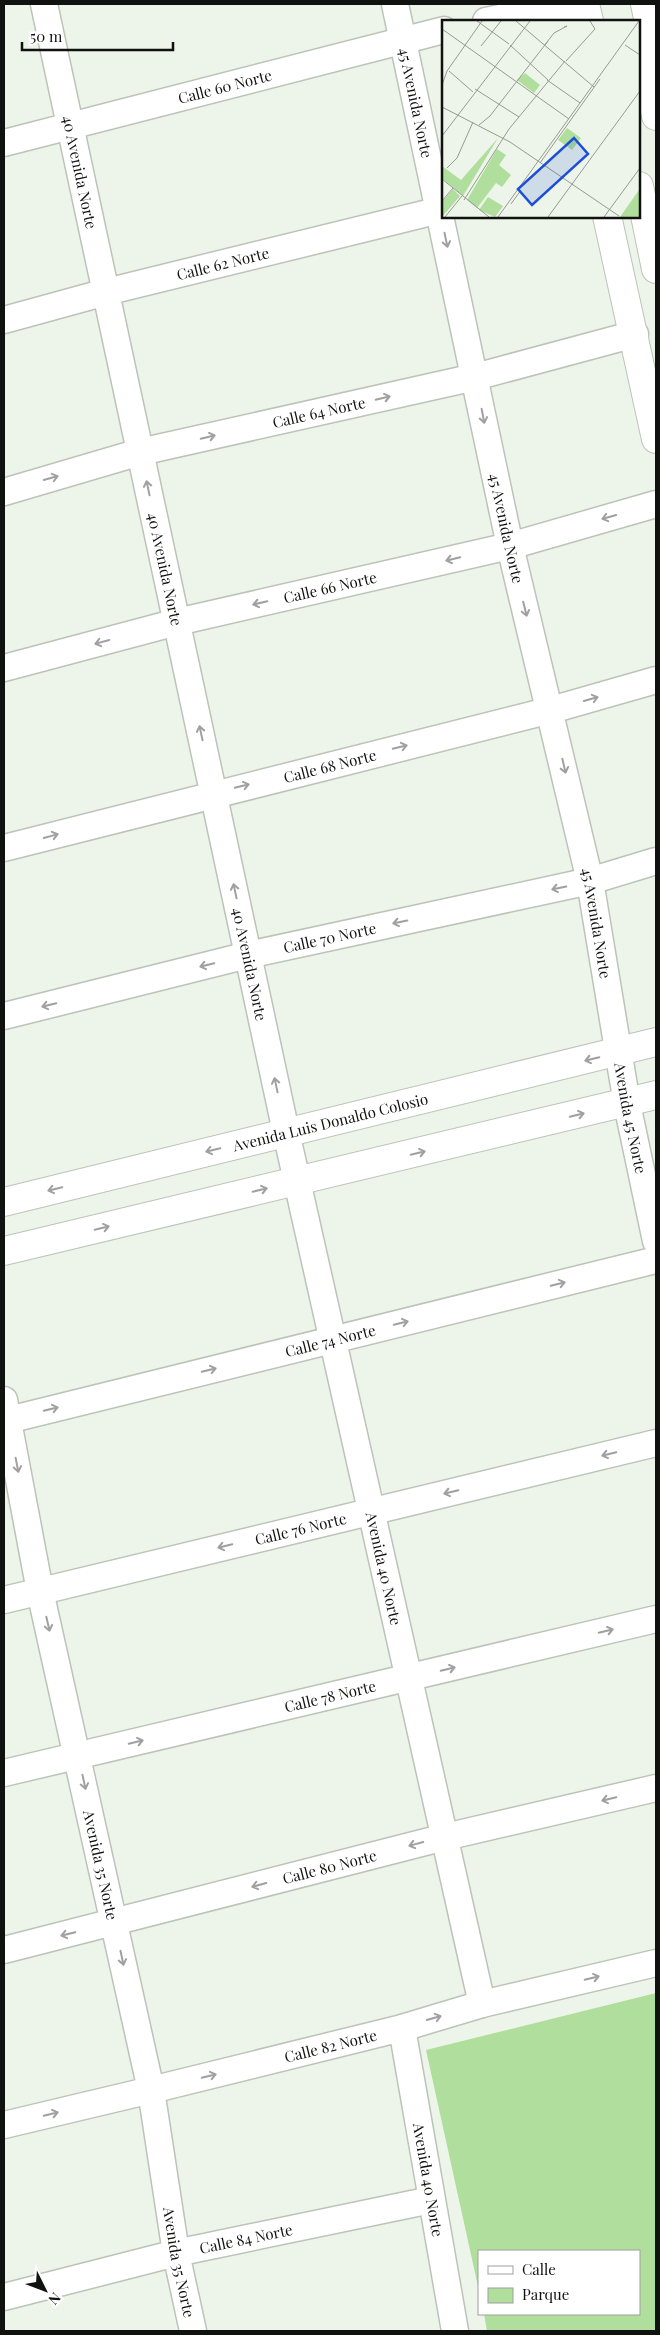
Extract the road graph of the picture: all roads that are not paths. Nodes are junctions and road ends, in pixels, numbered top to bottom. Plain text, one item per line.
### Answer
1 (44, 4) edge
2 (395, 4) edge
3 (600, 4) edge
4 (632, 4) edge
5 (645, 4) edge
6 (567, 8) edge
7 (492, 20) edge
8 (587, 20) edge
9 (604, 20) edge
10 (636, 20) edge
11 (442, 30) edge
12 (402, 40) junction
13 (640, 40) edge
14 (656, 57) edge
15 (656, 116) edge
16 (70, 124) junction
17 (4, 143) edge
18 (640, 193) edge
19 (642, 208) edge
20 (442, 210) edge
21 (444, 218) edge
22 (607, 218) edge
23 (656, 269) edge
24 (106, 292) junction
25 (4, 320) edge
26 (635, 334) junction
27 (476, 377) junction
28 (656, 439) edge
29 (140, 452) junction
30 (4, 492) edge
31 (656, 504) edge
32 (510, 546) junction
33 (177, 622) junction
34 (4, 668) edge
35 (656, 680) edge
36 (551, 710) junction
37 (214, 793) junction
38 (4, 848) edge
39 (656, 861) edge
40 (590, 881) junction
41 (248, 955) junction
42 (4, 1016) edge
43 (656, 1042) edge
44 (620, 1052) junction
45 (656, 1095) edge
46 (627, 1104) junction
47 (286, 1132) junction
48 (298, 1181) junction
49 (4, 1202) edge
50 (656, 1241) edge
51 (4, 1251) edge
52 (656, 1260) edge
53 (333, 1339) junction
54 (5, 1413) edge
55 (656, 1443) edge
56 (370, 1511) junction
57 (40, 1591) junction
58 (4, 1600) edge
59 (656, 1619) edge
60 (410, 1678) junction
61 (78, 1755) junction
62 (4, 1773) edge
63 (656, 1788) edge
64 (445, 1837) junction
65 (114, 1923) junction
66 (4, 1950) edge
67 (656, 1963) edge
68 (482, 2004) junction
69 (402, 2028) junction
70 (151, 2090) junction
71 (4, 2125) edge
72 (431, 2200) junction
73 (176, 2253) junction
74 (4, 2296) edge
75 (193, 2331) edge
76 (455, 2331) edge

1 - 16 street, 40 Avenida Norte
2 - 12 street, 45 Avenida Norte
3 - 9 main road
4 - 10 main road
5 - 14 main road
6 - 7 street
6 - 8 main road
11 - 12 street, Calle 60 Norte
12 - 16 street, Calle 60 Norte
12 - 20 street, 45 Avenida Norte
13 - 15 main road
16 - 17 street, Calle 60 Norte
16 - 24 street, 40 Avenida Norte
18 - 19 main road
19 - 23 main road
20 - 24 street, Calle 62 Norte
21 -> 27 street, 45 Avenida Norte
22 - 26 main road
24 - 25 street, Calle 62 Norte
24 - 29 street, 40 Avenida Norte
26 - 27 street, Calle 64 Norte
26 - 28 main road
29 -> 27 street, Calle 64 Norte
27 -> 32 street, 45 Avenida Norte
30 -> 29 street, Calle 64 Norte
33 -> 29 street, 40 Avenida Norte
31 -> 32 street, Calle 66 Norte
32 -> 33 street, Calle 66 Norte
32 -> 36 street, 45 Avenida Norte
33 -> 34 street, Calle 66 Norte
37 -> 33 street, 40 Avenida Norte
36 -> 35 street, Calle 68 Norte
37 -> 36 street, Calle 68 Norte
36 -> 40 street, 45 Avenida Norte
38 -> 37 street, Calle 68 Norte
41 -> 37 street, 40 Avenida Norte
39 - 40 street, Calle 70 Norte
40 -> 41 street, Calle 70 Norte
40 - 44 street, 45 Avenida Norte
41 -> 42 street, Calle 70 Norte
47 -> 41 street, 40 Avenida Norte
43 - 44 main road, Avenida Luis Donaldo Colosio
44 - 46 street, Avenida 45 Norte
44 -> 47 main road, Avenida Luis Donaldo Colosio
45 - 46 main road
48 -> 46 main road
46 - 50 street, Avenida 45 Norte
47 - 48 street, Avenida 40 Norte
47 -> 49 main road, Avenida Luis Donaldo Colosio
51 -> 48 main road
48 - 53 street, Avenida 40 Norte
53 -> 52 street, Calle 74 Norte
54 -> 53 street, Calle 74 Norte
53 - 56 street, Avenida 40 Norte
54 -> 57 street, Avenida 35 Norte
55 -> 56 street, Calle 76 Norte
56 -> 57 street, Calle 76 Norte
56 - 60 street, Avenida 40 Norte
57 - 58 street, Calle 76 Norte
57 -> 61 street, Avenida 35 Norte
60 -> 59 street, Calle 78 Norte
61 -> 60 street, Calle 78 Norte
60 - 64 street, Avenida 40 Norte
61 - 62 street, Calle 78 Norte
61 -> 65 street, Avenida 35 Norte
63 -> 64 street, Calle 80 Norte
64 -> 65 street, Calle 80 Norte
64 - 68 street, Avenida 40 Norte
65 -> 66 street, Calle 80 Norte
65 -> 70 street, Avenida 35 Norte
68 -> 67 street, Calle 82 Norte
69 -> 68 street, Calle 82 Norte
70 -> 69 street, Calle 82 Norte
69 - 72 street, Avenida 40 Norte
71 -> 70 street, Calle 82 Norte
70 - 73 street, Avenida 35 Norte
72 - 73 street, Calle 84 Norte
72 - 76 street, Avenida 40 Norte
73 - 74 street, Calle 84 Norte
73 - 75 street, Avenida 35 Norte

